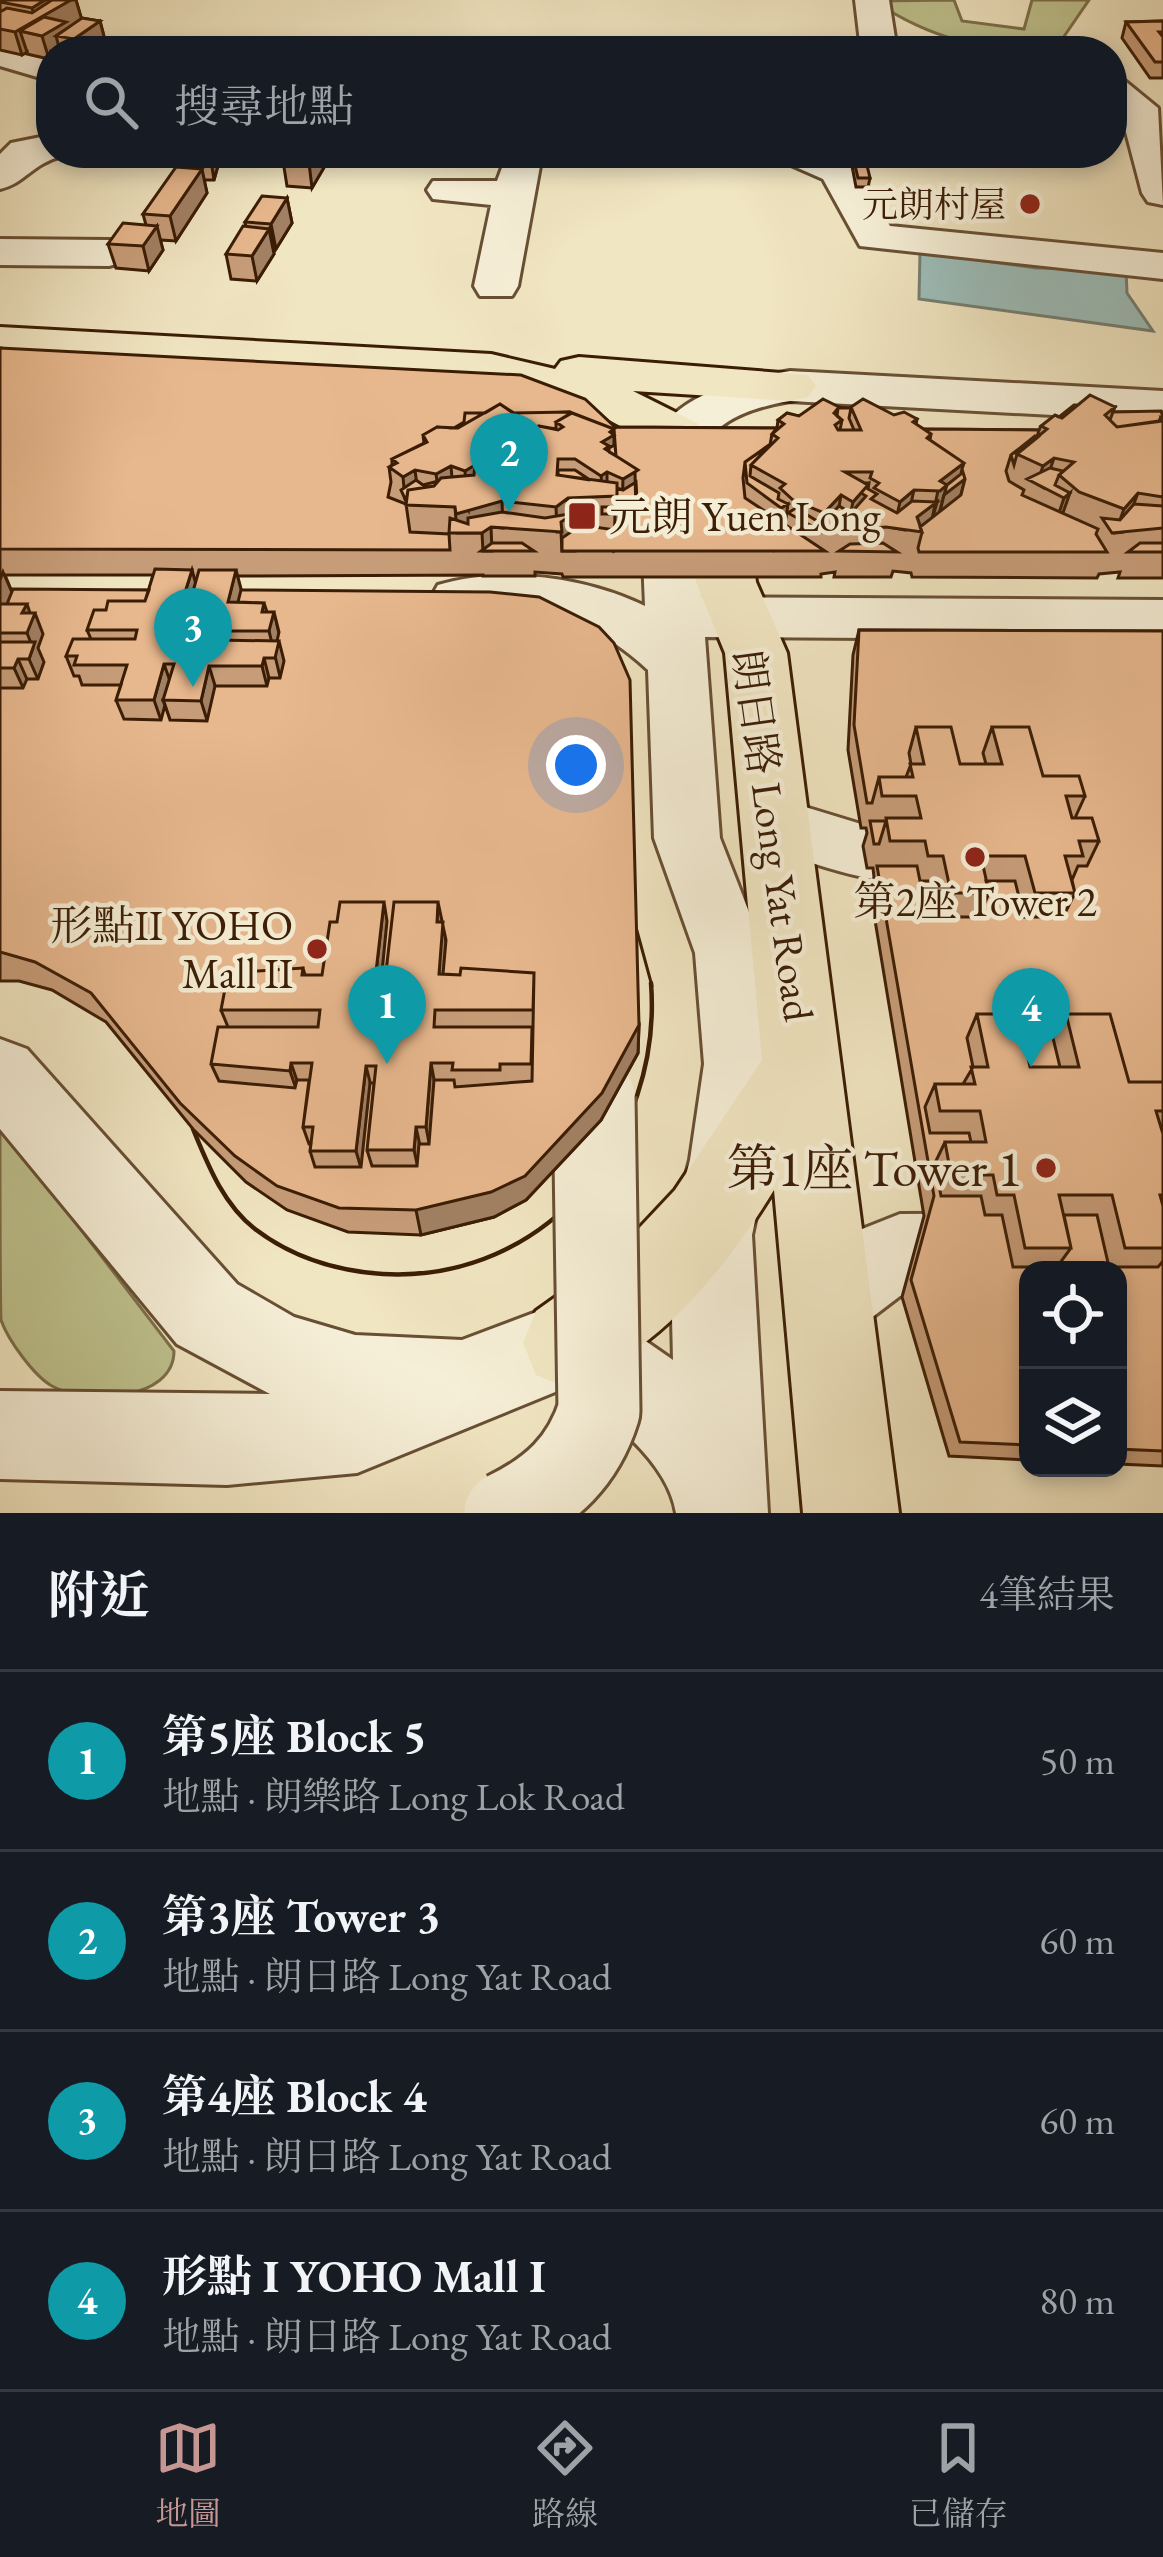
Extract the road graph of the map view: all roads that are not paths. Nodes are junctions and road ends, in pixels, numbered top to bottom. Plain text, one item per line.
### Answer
1 (872, 0) edge
2 (877, 36) edge
3 (0, 55) edge
4 (36, 66) edge
5 (1127, 101) edge
6 (36, 128) edge
7 (26, 158) edge
8 (831, 168) edge
9 (436, 169) edge
10 (1163, 193) edge
11 (0, 252) edge
12 (109, 253) edge
13 (1163, 266) edge
14 (496, 286) dead end
15 (0, 342) edge
16 (65, 346) junction
17 (316, 360) junction
18 (491, 369) junction
19 (0, 373) edge
20 (269, 386) edge
21 (790, 386) junction
22 (849, 390) junction
23 (1064, 404) junction
24 (1163, 406) edge
25 (678, 435) junction
26 (1163, 445) edge
27 (1110, 446) edge
28 (716, 478) junction
29 (412, 599) edge
30 (1163, 620) edge
31 (700, 633) junction
32 (778, 825) junction
33 (998, 856) edge
34 (804, 1060) junction
35 (0, 1072) edge
36 (594, 1097) edge
37 (717, 1200) junction
38 (1163, 1254) edge
39 (828, 1298) junction
40 (568, 1343) junction
41 (482, 1376) junction
42 (0, 1435) edge
43 (722, 1506) edge
44 (505, 1513) edge
45 (851, 1513) edge

1 - 2 street
3 - 4 street
5 - 10 street
6 - 7 street
8 - 13 street
9 - 14 street
11 - 12 street
15 - 16 main road
16 - 17 main road
16 - 19 street
17 - 18 main road
17 - 20 street
18 - 21 main road
18 - 25 main road
21 - 22 street
21 - 25 street
22 - 23 street
22 - 28 street
23 - 24 street
23 - 26 street
25 - 28 main road
25 - 31 street
26 - 27 street
28 - 31 main road, 朗日路 Long Yat Road
29 - 31 street
30 - 31 street
31 - 32 main road, 朗日路 Long Yat Road
31 - 37 street, 朗日路 Long Yat Road
32 - 33 street
32 - 34 main road, 朗日路 Long Yat Road
34 - 37 main road
34 - 39 main road, 朗日路 Long Yat Road
35 - 41 street
36 - 44 street, bridge
37 - 40 main road
37 - 43 street, 朗日路 Long Yat Road
38 - 39 street
39 - 45 main road, 朗日路 Long Yat Road
40 - 41 street
40 - 43 street
41 - 42 street

